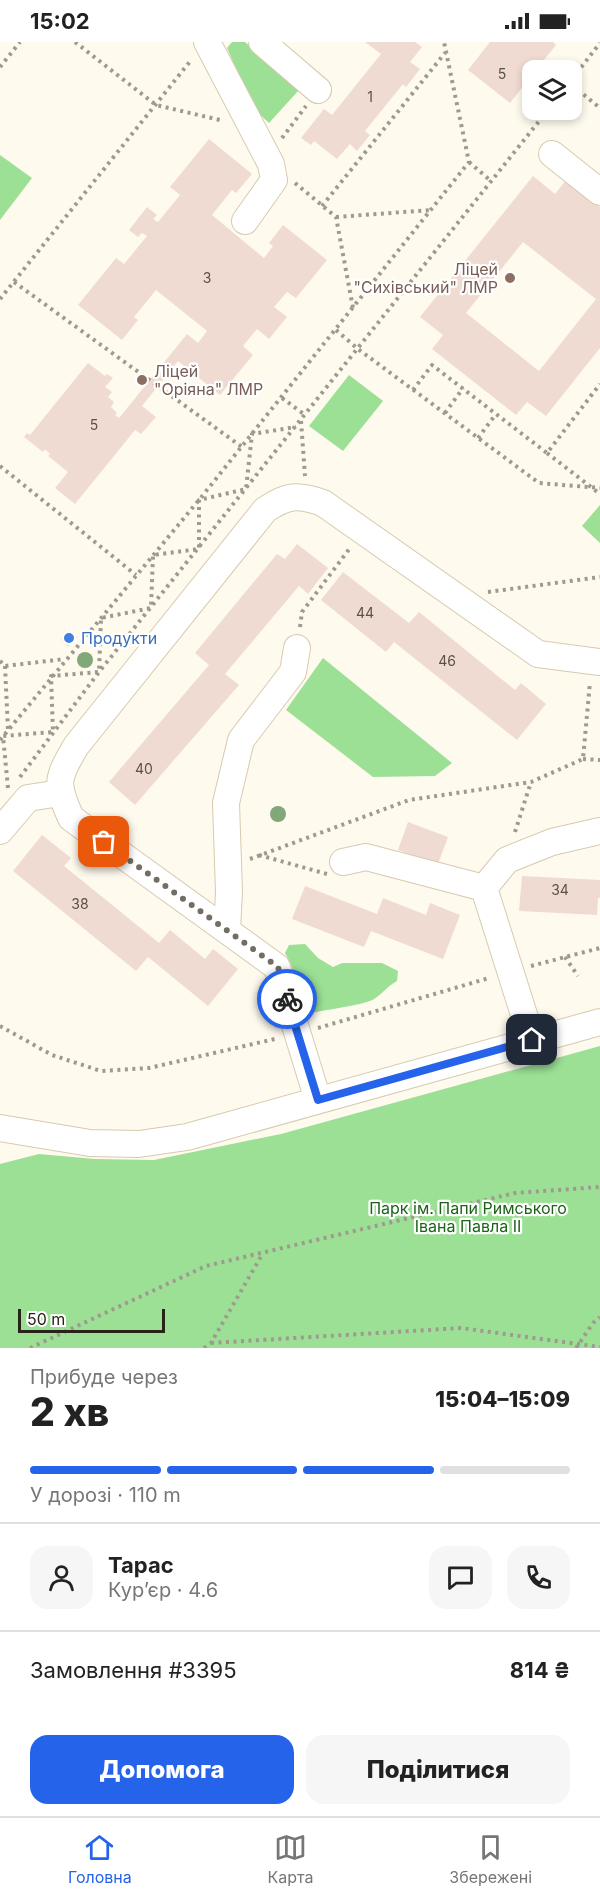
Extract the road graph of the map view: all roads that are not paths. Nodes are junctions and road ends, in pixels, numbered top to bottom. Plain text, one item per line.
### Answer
1 (262, 42) edge
2 (203, 46) edge
3 (318, 90) road end
4 (552, 153) dead end
5 (600, 192) edge
6 (245, 221) dead end
7 (297, 648) road end
8 (596, 661) edge
9 (60, 793) junction
10 (0, 831) edge
11 (600, 831) edge
12 (343, 862) road end
13 (484, 888) junction
14 (227, 930) junction
15 (600, 1022) edge
16 (532, 1040) junction
17 (318, 1100) junction
18 (0, 1128) edge

1 - 3 street
2 - 6 street
4 - 5 street
7 - 14 street
8 - 9 street
9 - 10 street
9 - 14 street
11 - 13 street
12 - 13 street
13 - 16 street
14 - 17 street
15 - 16 street
16 - 17 street
17 - 18 street

